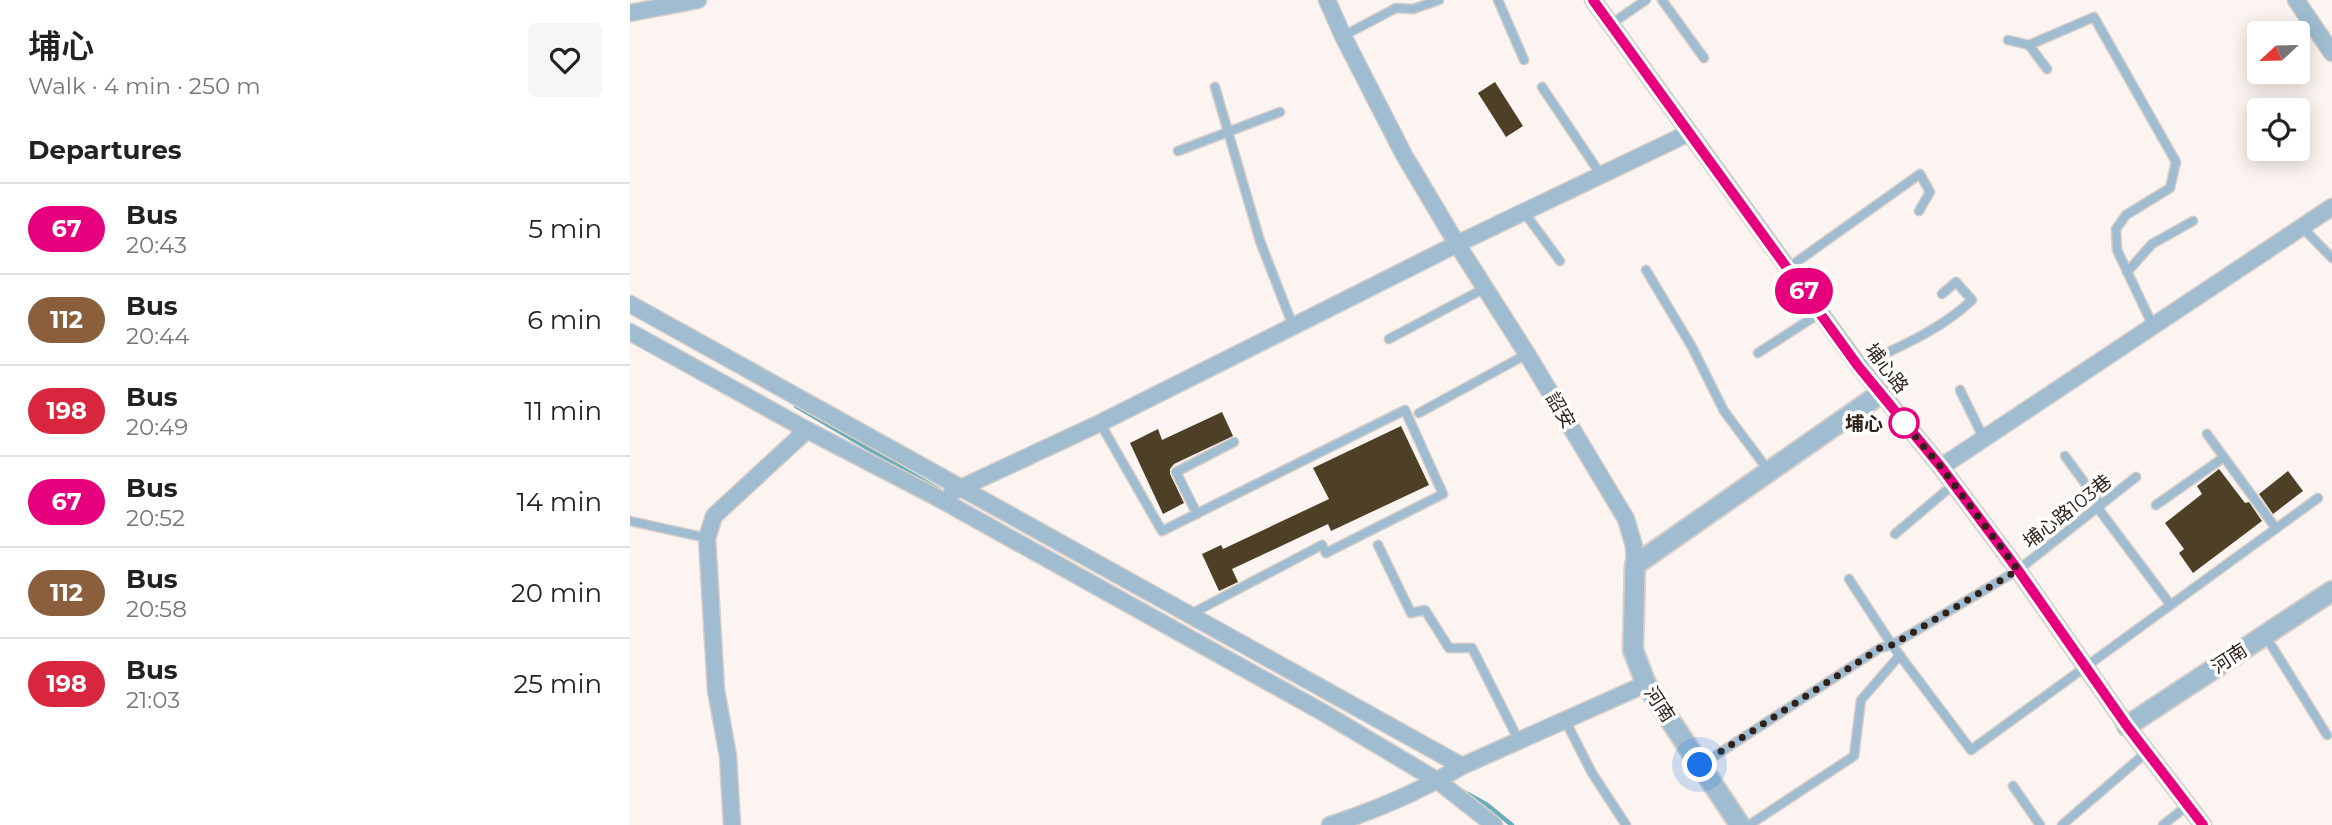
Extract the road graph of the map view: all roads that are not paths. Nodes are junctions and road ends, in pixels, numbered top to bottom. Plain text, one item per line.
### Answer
1 (698, 0) edge
2 (1328, 0) edge
3 (1439, 0) edge
4 (1498, 0) edge
5 (1593, 0) edge
6 (1646, 0) edge
7 (1662, 0) edge
8 (2296, 0) edge
9 (630, 13) edge
10 (1611, 24) junction
11 (1343, 36) junction
12 (2008, 40) dead end
13 (2029, 45) junction
14 (2332, 53) edge
15 (1704, 58) dead end
16 (1524, 60) dead end
17 (2047, 69) dead end
18 (1215, 87) dead end
19 (1542, 87) dead end
20 (1280, 112) dead end
21 (1228, 132) junction
22 (1689, 133) junction
23 (1178, 150) dead end
24 (1601, 175) junction
25 (2332, 207) edge
26 (1919, 211) dead end
27 (1524, 212) junction
28 (2193, 221) dead end
29 (2302, 227) junction
30 (1457, 244) junction
31 (2332, 258) edge
32 (1559, 261) dead end
33 (1788, 268) junction
34 (1646, 270) dead end
35 (2127, 272) junction
36 (1485, 288) junction
37 (1942, 294) dead end
38 (630, 304) edge
39 (1820, 313) junction
40 (1293, 326) junction
41 (2153, 326) junction
42 (630, 332) edge
43 (1389, 339) dead end
44 (1758, 353) dead end
45 (1527, 355) junction
46 (1858, 366) junction
47 (1960, 390) dead end
48 (1880, 394) junction
49 (1419, 413) dead end
50 (1100, 423) junction
51 (807, 430) junction
52 (2207, 434) dead end
53 (1984, 439) junction
54 (1234, 442) dead end
55 (2065, 456) dead end
56 (2223, 458) junction
57 (1941, 467) junction
58 (1770, 472) junction
59 (2136, 477) dead end
60 (1954, 484) junction
61 (958, 489) junction
62 (938, 498) junction
63 (2318, 498) dead end
64 (2156, 505) dead end
65 (2099, 506) junction
66 (1196, 514) junction
67 (630, 522) edge
68 (2275, 527) junction
69 (1895, 534) dead end
70 (707, 538) junction
71 (1378, 545) dead end
72 (1635, 565) junction
73 (2018, 570) junction
74 (1849, 579) dead end
75 (2332, 591) edge
76 (2170, 604) junction
77 (1191, 614) junction
78 (2265, 635) junction
79 (1892, 645) junction
80 (1900, 655) junction
81 (2086, 667) junction
82 (1646, 684) junction
83 (1565, 720) junction
84 (2127, 726) junction
85 (2327, 734) dead end
86 (1519, 741) junction
87 (2148, 752) junction
88 (1700, 765) junction
89 (1462, 766) junction
90 (1437, 781) junction
91 (2013, 786) dead end
92 (2188, 805) junction
93 (732, 825) edge
94 (1330, 825) edge
95 (1494, 825) edge
96 (1626, 825) edge
97 (1740, 825) edge
98 (1748, 825) edge
99 (2040, 825) edge
100 (2062, 825) edge
101 (2163, 825) edge
102 (2203, 825) edge

1 - 9 street
2 - 11 street, 詔安
3 - 11 lane
4 - 16 lane
5 - 10 street, 埔心路
6 - 10 lane
7 - 15 lane
8 - 14 street
10 - 22 street, 埔心路
11 - 30 street, 詔安
12 - 13 lane
13 - 17 lane
13 - 35 lane
18 - 21 lane
19 - 24 lane
20 - 21 lane
21 - 23 lane
21 - 40 lane
22 - 24 street
22 - 33 street, 埔心路
24 - 27 street
25 - 29 street
26 - 33 lane
27 - 30 street
27 - 32 lane
28 - 35 lane
29 - 31 lane
29 - 41 street
30 - 36 street, 詔安
30 - 40 street
33 - 39 street, 埔心路
34 - 58 lane
35 - 41 lane
36 - 43 lane
36 - 45 street, 詔安
37 - 46 lane
38 - 61 street
39 - 44 lane
39 - 46 street, 埔心路
40 - 50 street
41 - 53 street
42 - 51 street
45 - 49 lane
45 - 72 street, 詔安
46 - 48 street, 埔心路
47 - 53 lane
48 - 57 street, 埔心路
48 - 58 street
50 - 61 street
50 - 66 lane
51 - 62 street
51 - 70 street
52 - 56 lane
53 - 57 street
54 - 66 lane
55 - 65 lane
56 - 64 lane
56 - 68 lane
57 - 60 street, 埔心路
58 - 72 street
59 - 65 lane, 埔心路103巷
60 - 69 lane
60 - 73 street, 埔心路
61 - 62 street
61 - 77 street
62 - 90 street
63 - 68 lane
65 - 73 lane, 埔心路103巷
65 - 76 lane
66 - 77 lane
67 - 70 lane
68 - 76 lane
70 - 93 street
71 - 86 lane
72 - 82 street, 河南
73 - 79 lane, 埔心路103巷
73 - 81 street, 埔心路
74 - 79 lane
75 - 78 street, 河南
76 - 81 lane
77 - 89 street
78 - 84 street, 河南
78 - 85 lane
79 - 80 lane
79 - 88 lane, 埔心路103巷
80 - 81 lane
80 - 98 lane
81 - 84 street, 埔心路
82 - 83 street
82 - 88 street, 河南
83 - 86 street
83 - 96 lane
84 - 87 street, 埔心路
86 - 89 street
87 - 92 street, 埔心路
87 - 100 lane
88 - 97 street, 河南
89 - 90 street
90 - 94 street
90 - 95 street
91 - 99 lane
92 - 101 lane
92 - 102 street, 埔心路

